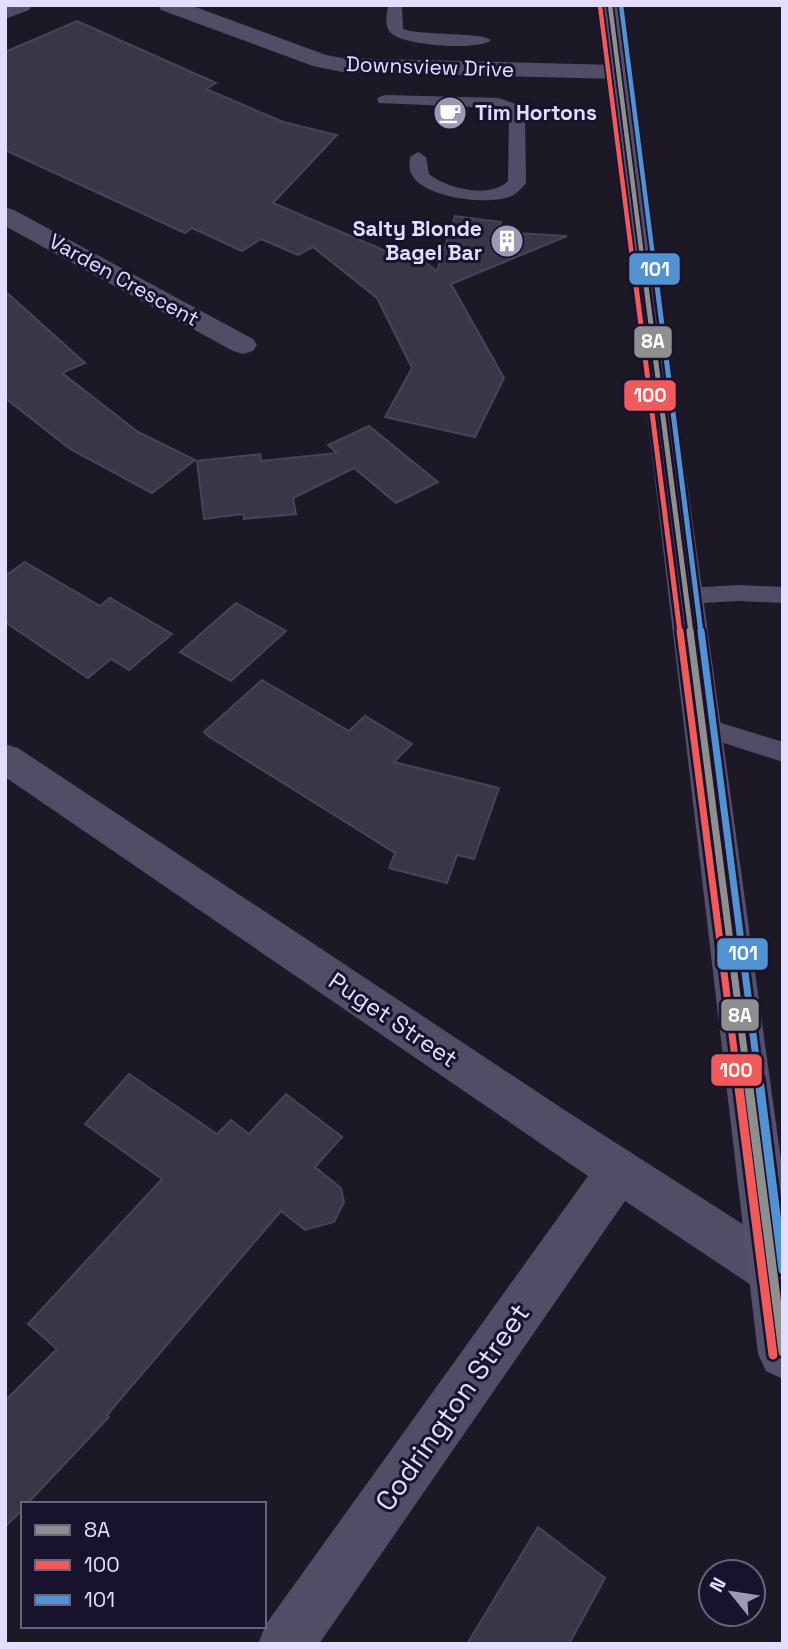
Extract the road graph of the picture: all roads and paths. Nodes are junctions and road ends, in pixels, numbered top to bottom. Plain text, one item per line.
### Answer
1 (21, 5) edge
2 (169, 5) edge
3 (395, 5) edge
4 (610, 5) edge
5 (5, 13) edge
6 (483, 40) dead end
7 (618, 72) junction
8 (385, 100) dead end
9 (418, 157) dead end
10 (5, 215) edge
11 (243, 345) dead end
12 (783, 595) edge
13 (686, 596) junction
14 (702, 726) junction
15 (783, 752) edge
16 (5, 758) edge
17 (619, 1171) junction
18 (778, 1274) edge
19 (783, 1354) edge
20 (286, 1644) edge

1 - 5 street
2 - 7 street, Downsview Drive
3 - 6 lane
4 - 7 main road
7 - 13 main road
8 - 9 lane
10 - 11 street, Varden Crescent
12 - 13 lane
13 - 14 main road
14 - 15 lane
14 - 18 main road
16 - 17 street, Puget Street
17 - 18 street, Puget Street
17 - 20 street, Codrington Street
18 - 19 main road

